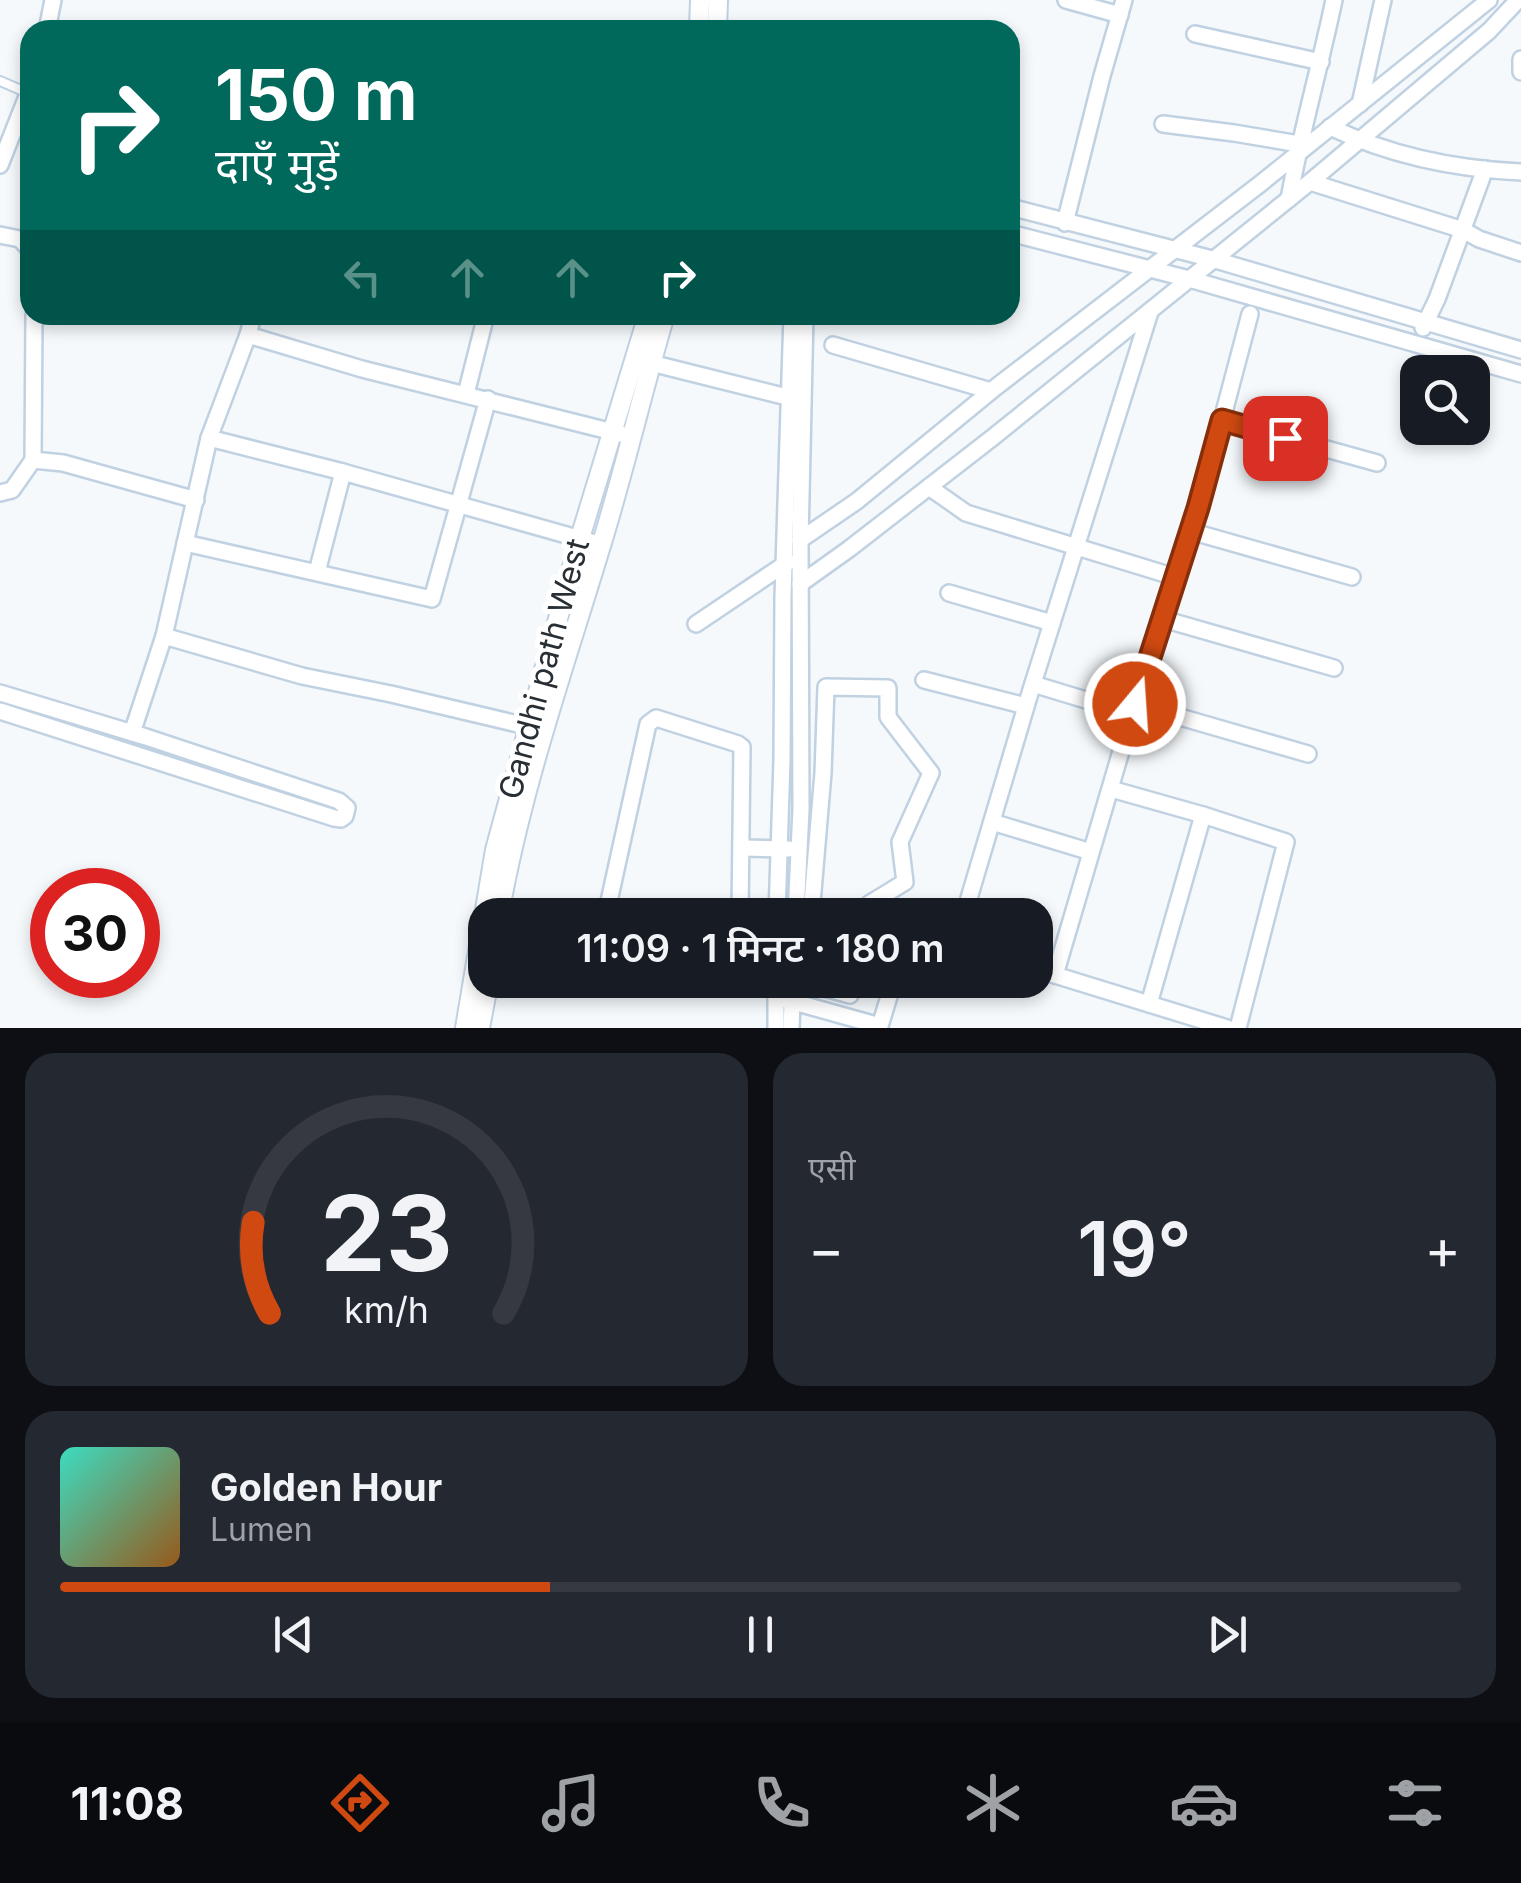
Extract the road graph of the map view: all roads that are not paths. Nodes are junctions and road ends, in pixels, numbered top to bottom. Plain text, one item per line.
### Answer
1 (1066, 0) edge
2 (1334, 0) edge
3 (1383, 0) edge
4 (1489, 0) edge
5 (1519, 0) edge
6 (1122, 8) edge
7 (1195, 34) dead end
8 (1521, 59) edge
9 (1321, 62) junction
10 (1521, 72) edge
11 (1360, 104) junction
12 (20, 112) edge
13 (1163, 124) dead end
14 (1330, 127) junction
15 (1360, 141) junction
16 (1298, 148) junction
17 (2, 154) edge
18 (1486, 170) junction
19 (1521, 172) edge
20 (1310, 182) junction
21 (1289, 199) junction
22 (1020, 210) edge
23 (1065, 223) junction
24 (1463, 230) junction
25 (1020, 236) edge
26 (1174, 250) junction
27 (1521, 252) edge
28 (1212, 259) junction
29 (1149, 269) junction
30 (1189, 279) junction
31 (1150, 312) junction
32 (1250, 314) dead end
33 (1424, 322) junction
34 (34, 325) edge
35 (250, 325) edge
36 (483, 325) edge
37 (646, 325) edge
38 (661, 325) edge
39 (792, 325) edge
40 (805, 325) edge
41 (248, 335) junction
42 (833, 345) dead end
43 (1417, 346) junction
44 (1521, 350) edge
45 (651, 363) junction
46 (1521, 374) edge
47 (991, 390) junction
48 (466, 394) junction
49 (796, 399) junction
50 (488, 400) junction
51 (1222, 420) junction
52 (622, 434) junction
53 (210, 438) junction
54 (33, 460) junction
55 (1377, 463) dead end
56 (343, 472) junction
57 (928, 487) junction
58 (0, 493) edge
59 (196, 500) junction
60 (456, 506) junction
61 (1190, 531) junction
62 (580, 538) junction
63 (185, 543) junction
64 (602, 545) junction
65 (800, 547) junction
66 (1076, 547) junction
67 (784, 564) junction
68 (318, 572) junction
69 (1175, 577) junction
70 (1352, 577) dead end
71 (800, 584) junction
72 (949, 593) dead end
73 (1163, 618) junction
74 (1052, 622) junction
75 (696, 624) dead end
76 (164, 636) junction
77 (1334, 668) dead end
78 (924, 680) dead end
79 (800, 681) junction
80 (782, 682) junction
81 (1033, 684) junction
82 (0, 692) edge
83 (24, 700) junction
84 (1026, 706) junction
85 (1133, 709) junction
86 (0, 711) edge
87 (18, 717) junction
88 (535, 728) junction
89 (133, 733) junction
90 (115, 748) junction
91 (1308, 754) dead end
92 (139, 756) junction
93 (822, 774) junction
94 (800, 779) junction
95 (781, 786) junction
96 (1111, 789) junction
97 (1204, 815) junction
98 (992, 822) junction
99 (742, 848) junction
100 (779, 849) junction
101 (799, 849) junction
102 (1091, 852) junction
103 (502, 898) edge
104 (610, 898) edge
105 (741, 898) edge
106 (778, 898) edge
107 (797, 898) edge
108 (812, 898) edge
109 (879, 898) edge
110 (969, 898) edge
111 (1053, 974) edge
112 (1056, 975) junction
113 (486, 998) edge
114 (889, 998) edge
115 (784, 999) junction
116 (1149, 1004) junction
117 (1199, 1024) edge
118 (882, 1027) edge
119 (465, 1028) edge
120 (480, 1028) edge
121 (776, 1028) edge
122 (791, 1028) edge
123 (1227, 1028) edge
124 (1238, 1028) edge

1 - 6 street
2 - 9 street
3 - 11 street
4 - 11 street
5 - 15 street
6 - 23 street
7 - 9 street
8 - 10 street
9 - 16 street
11 - 14 street
12 - 17 street
13 - 16 street
14 - 15 street
14 - 16 street
15 - 18 street
15 - 20 street
16 - 21 street
16 - 26 street
18 - 19 street
18 - 24 street
20 - 21 street
20 - 24 street
21 - 28 street
22 - 23 street
23 - 26 street
24 - 27 street
24 - 33 street
25 - 29 street
26 - 28 street
26 - 29 street
28 - 30 street
28 - 33 street
29 - 30 street
29 - 47 street
30 - 31 street
30 - 43 street
31 - 57 street
31 - 66 street
32 - 51 street
33 - 43 street
33 - 44 street
34 - 54 street
35 - 41 street
36 - 48 street
37 - 52 street, Gandhi path West
38 - 45 street
39 - 49 street
40 - 49 street
41 - 48 street
41 - 53 street
42 - 47 street
43 - 46 street
45 - 49 street
45 - 52 street
47 - 65 street
48 - 50 street
49 - 65 street
49 - 67 street
50 - 52 street
50 - 60 street
51 - 55 street
51 - 61 street
52 - 62 street, Gandhi path West
52 - 64 street
53 - 56 street
53 - 59 street
54 - 58 street
54 - 59 street
56 - 60 street
56 - 68 street
57 - 66 street
57 - 71 street
59 - 63 street
60 - 62 street
60 - 68 street
61 - 69 street
61 - 70 street
62 - 64 street
62 - 88 street, Gandhi path West
63 - 68 street
63 - 76 street
64 - 88 street
65 - 67 street
65 - 71 street
66 - 69 street
66 - 74 street
67 - 75 street
67 - 80 street
69 - 73 street
71 - 79 street
72 - 74 street
73 - 77 street
73 - 85 street
74 - 81 street
76 - 88 street
76 - 89 street
78 - 84 street
79 - 80 street
79 - 94 street
80 - 95 street
81 - 84 street
81 - 85 street
82 - 83 street
83 - 87 street
83 - 89 street
84 - 98 street
85 - 91 street
85 - 96 street
86 - 87 street
87 - 90 street
88 - 103 street
88 - 119 street, Gandhi path West
89 - 90 street
89 - 92 street
89 - 92 street
90 - 92 street
93 - 94 street
93 - 108 street
93 - 109 street
94 - 95 street
94 - 101 street
95 - 100 street
96 - 97 street
96 - 102 street
97 - 116 street
97 - 124 street
98 - 102 street
98 - 110 street
99 - 100 street
99 - 104 street
99 - 105 street
100 - 101 street
100 - 106 street
101 - 107 street
102 - 112 street
111 - 112 street
112 - 116 street
113 - 120 street
114 - 118 street
115 - 118 street
115 - 121 street
115 - 122 street
116 - 117 street
117 - 123 street

